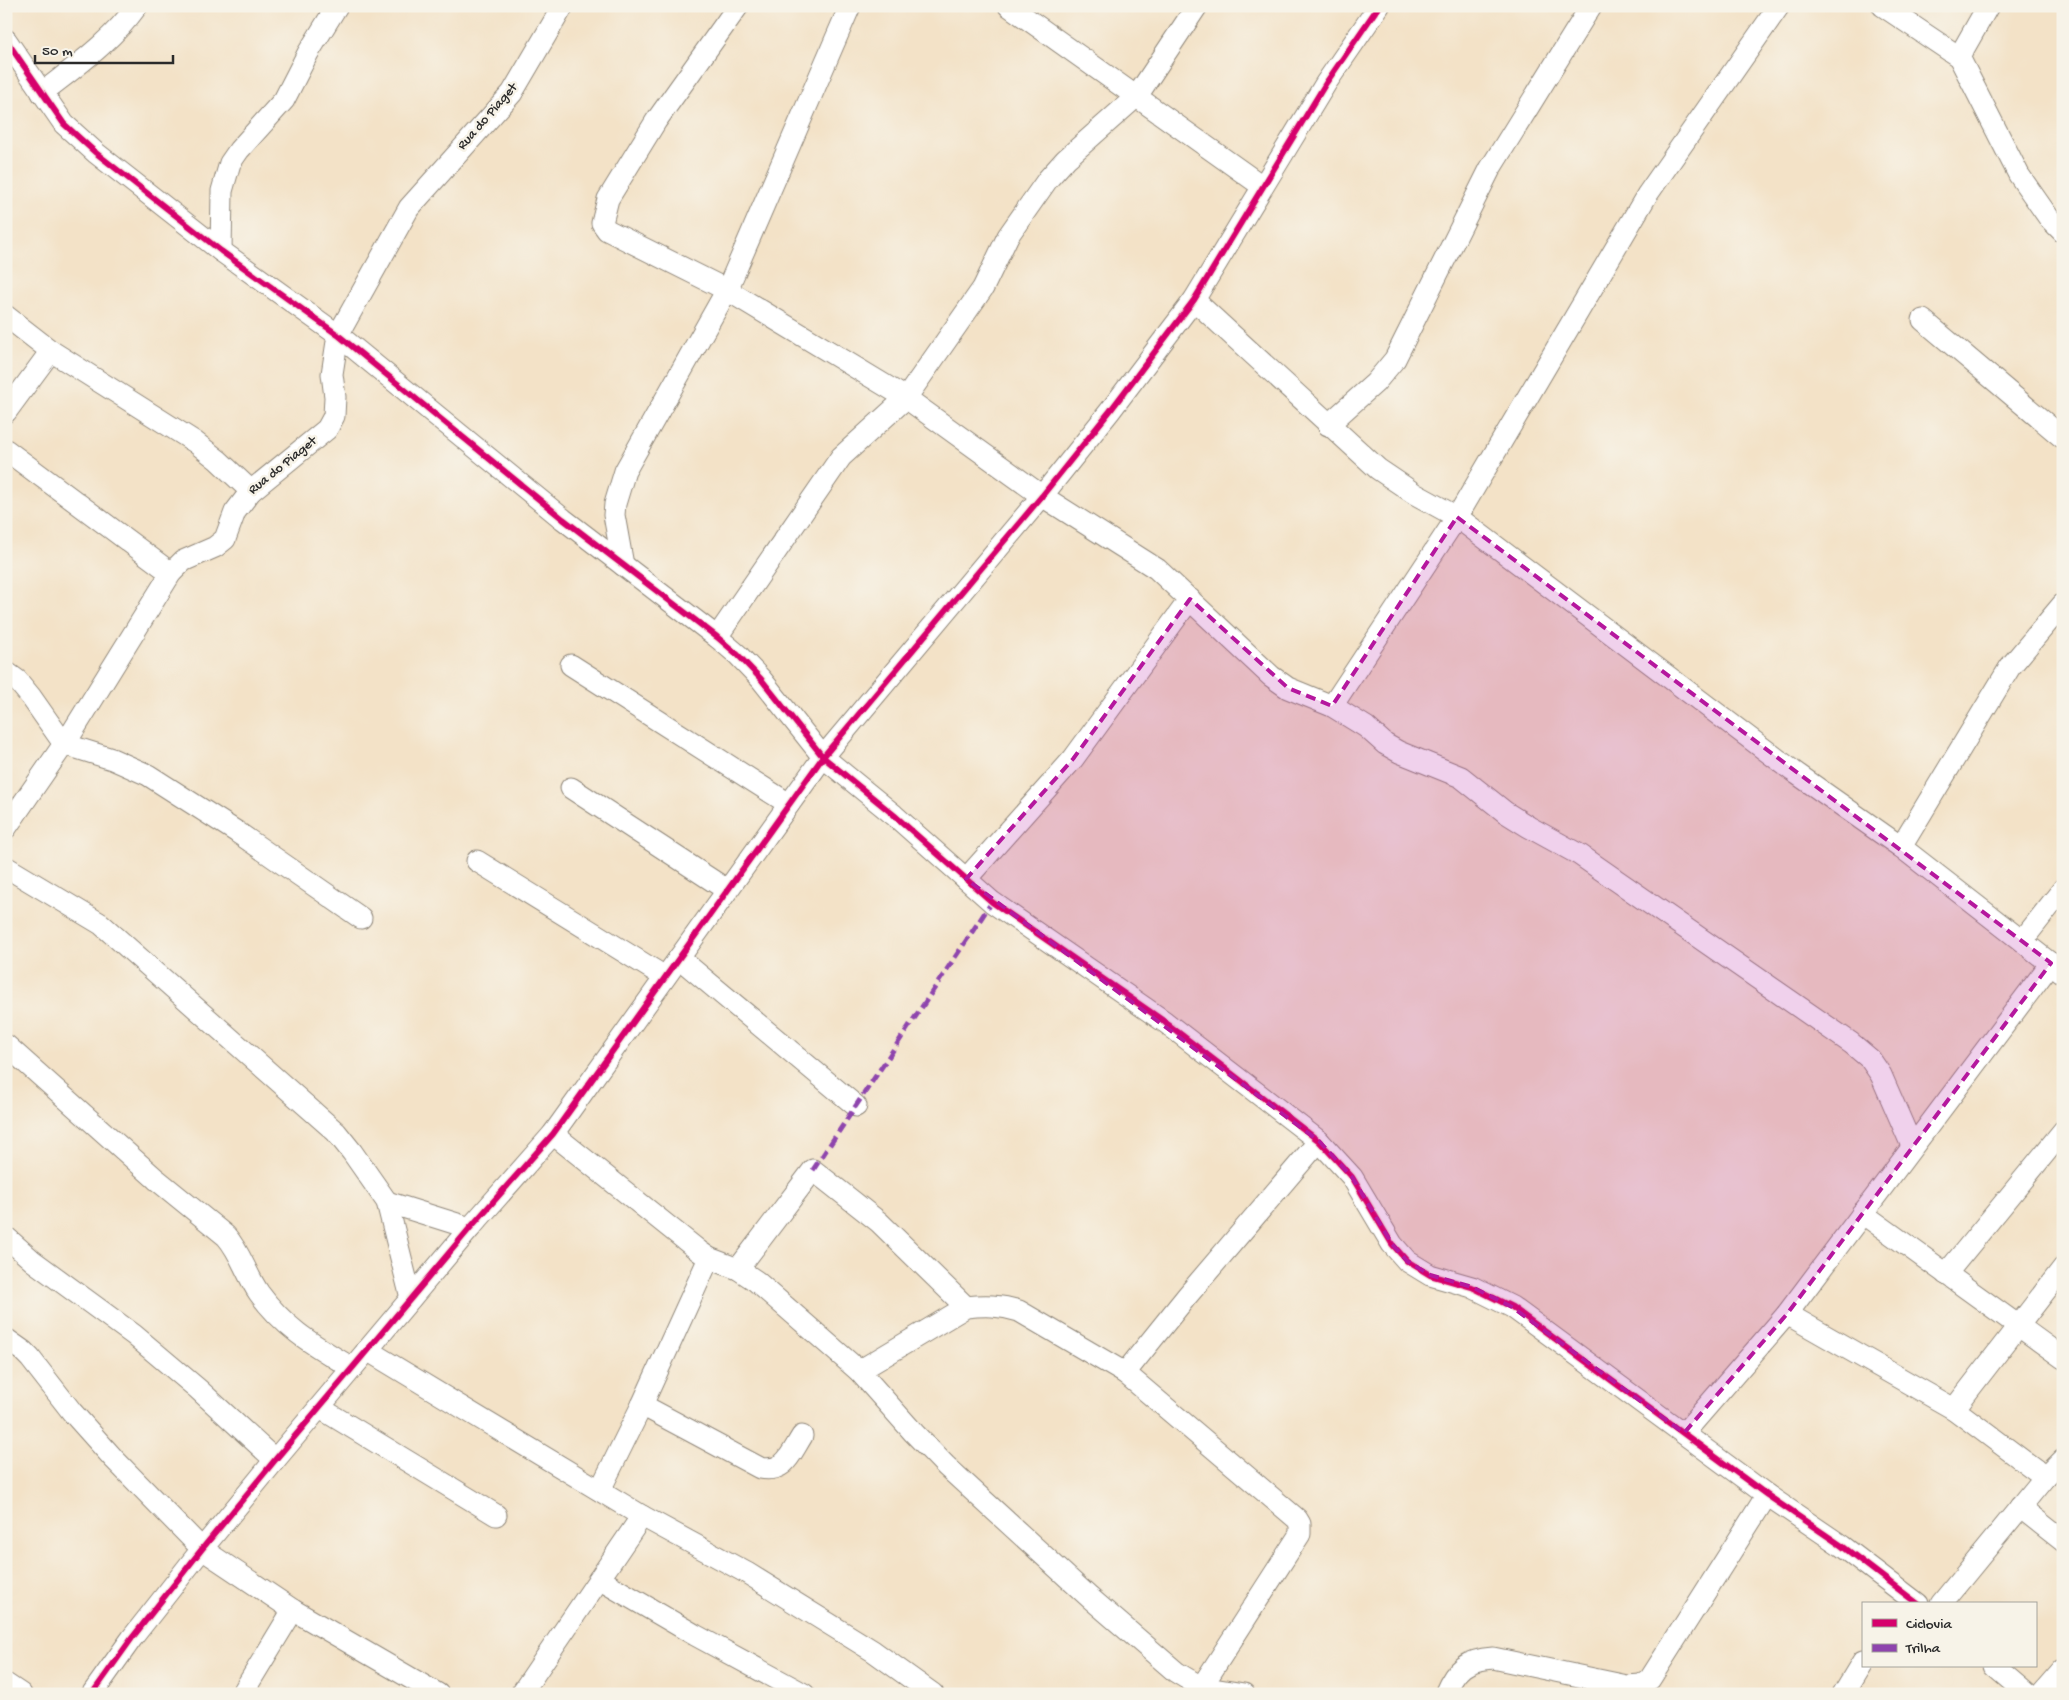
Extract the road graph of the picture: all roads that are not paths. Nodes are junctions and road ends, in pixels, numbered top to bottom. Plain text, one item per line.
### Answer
1 (137, 6) edge
2 (337, 6) edge
3 (563, 6) edge
4 (738, 6) edge
5 (850, 6) edge
6 (1009, 6) edge
7 (1198, 6) edge
8 (1379, 6) edge
9 (1592, 6) edge
10 (1779, 6) edge
11 (1883, 6) edge
12 (1988, 6) edge
13 (1036, 14) edge
14 (6, 40) edge
15 (1958, 57) junction
16 (42, 94) junction
17 (1137, 96) junction
18 (1262, 186) junction
19 (2063, 232) edge
20 (221, 251) junction
21 (727, 290) junction
22 (1194, 300) junction
23 (6, 316) edge
24 (1924, 320) dead end
25 (338, 335) junction
26 (51, 351) junction
27 (906, 398) junction
28 (6, 412) edge
29 (1328, 425) junction
30 (2063, 438) edge
31 (6, 450) edge
32 (250, 491) junction
33 (1042, 496) junction
34 (1457, 516) junction
35 (623, 564) junction
36 (171, 573) junction
37 (1190, 599) junction
38 (2063, 604) edge
39 (717, 637) junction
40 (571, 664) dead end
41 (6, 672) edge
42 (1332, 706) junction
43 (64, 744) junction
44 (823, 757) junction
45 (571, 788) dead end
46 (789, 804) junction
47 (6, 828) edge
48 (1901, 847) junction
49 (477, 862) dead end
50 (6, 867) edge
51 (966, 879) junction
52 (2063, 889) edge
53 (727, 890) junction
54 (361, 918) dead end
55 (2022, 941) junction
56 (678, 958) junction
57 (2057, 968) edge
58 (665, 977) junction
59 (6, 1045) edge
60 (856, 1106) dead end
61 (2063, 1131) edge
62 (553, 1134) junction
63 (1319, 1141) junction
64 (1912, 1146) junction
65 (387, 1202) junction
66 (1862, 1213) junction
67 (470, 1228) junction
68 (6, 1237) edge
69 (709, 1258) junction
70 (2063, 1268) edge
71 (738, 1269) junction
72 (1946, 1274) junction
73 (411, 1298) junction
74 (966, 1307) junction
75 (1787, 1314) junction
76 (2019, 1325) junction
77 (6, 1339) edge
78 (367, 1350) junction
79 (2063, 1358) edge
80 (352, 1368) junction
81 (859, 1371) junction
82 (1125, 1373) junction
83 (642, 1405) junction
84 (320, 1408) junction
85 (1954, 1409) junction
86 (1684, 1433) junction
87 (802, 1436) dead end
88 (2063, 1458) edge
89 (275, 1460) junction
90 (2045, 1477) junction
91 (600, 1490) junction
92 (1767, 1495) junction
93 (2020, 1507) junction
94 (496, 1515) dead end
95 (642, 1516) junction
96 (2063, 1541) edge
97 (202, 1549) junction
98 (599, 1579) junction
99 (1909, 1601) edge
100 (1943, 1602) edge
101 (293, 1610) junction
102 (1862, 1663) edge
103 (1996, 1668) edge
104 (2063, 1670) edge
105 (6, 1684) edge
106 (1199, 1690) edge
107 (430, 1692) edge
108 (21, 1694) edge
109 (92, 1694) edge
110 (242, 1694) edge
111 (521, 1694) edge
112 (804, 1694) edge
113 (933, 1694) edge
114 (1244, 1694) edge
115 (1445, 1694) edge
116 (1843, 1694) edge
117 (2027, 1694) edge
118 (2042, 1694) edge

1 - 16 street
2 - 20 street
3 - 25 street, Rua do Piaget
4 - 21 street
5 - 21 street
6 - 13 street
7 - 17 street
8 - 18 street
9 - 29 street
10 - 34 street
11 - 15 street
12 - 15 street
13 - 17 street
14 - 16 street
15 - 19 street
16 - 20 street
17 - 18 street
17 - 27 street
18 - 22 street
20 - 25 street
21 - 27 street
21 - 35 street
22 - 29 street
22 - 33 street
23 - 26 street
24 - 30 street
25 - 32 street, Rua do Piaget
25 - 35 street
26 - 28 street
26 - 32 street
27 - 33 street
27 - 39 street
29 - 34 street
31 - 36 street
32 - 36 street, Rua do Piaget
33 - 37 street
33 - 44 street
34 - 42 street
34 - 48 street
35 - 39 street
36 - 43 street, Rua do Piaget
37 - 42 street
37 - 51 street
38 - 48 street
39 - 44 street
40 - 46 street
41 - 43 street
42 - 64 street
43 - 47 street, Rua do Piaget
43 - 54 street
44 - 46 street
44 - 51 street
45 - 53 street
46 - 53 street
48 - 55 street
49 - 58 street
50 - 65 street
51 - 63 street
52 - 55 street
53 - 56 street
55 - 57 street
56 - 58 street
56 - 60 street
57 - 64 street
58 - 62 street
59 - 80 street
61 - 72 street
62 - 67 street
62 - 69 street
63 - 82 street
63 - 86 street
64 - 66 street
65 - 67 street
65 - 73 street
66 - 72 street
66 - 75 street
67 - 73 street
68 - 89 street
69 - 71 street
69 - 83 street
70 - 76 street
71 - 74 street
71 - 81 street
72 - 76 street
73 - 78 street
74 - 81 street
74 - 82 street
75 - 85 street
75 - 86 street
76 - 79 street
76 - 85 street
77 - 97 street
78 - 80 street
78 - 91 street
80 - 84 street
81 - 106 street
82 - 106 street
83 - 87 street
83 - 91 street
84 - 89 street
84 - 94 street
85 - 90 street
86 - 92 street
88 - 90 street
89 - 97 street
90 - 93 street
91 - 95 street
92 - 99 street
92 - 115 street
93 - 96 street
93 - 100 street
95 - 98 street
95 - 113 street
97 - 101 street
97 - 109 street
98 - 111 street
98 - 112 street
101 - 107 street
101 - 110 street
102 - 116 street
103 - 117 street
104 - 118 street
105 - 108 street
106 - 114 street

